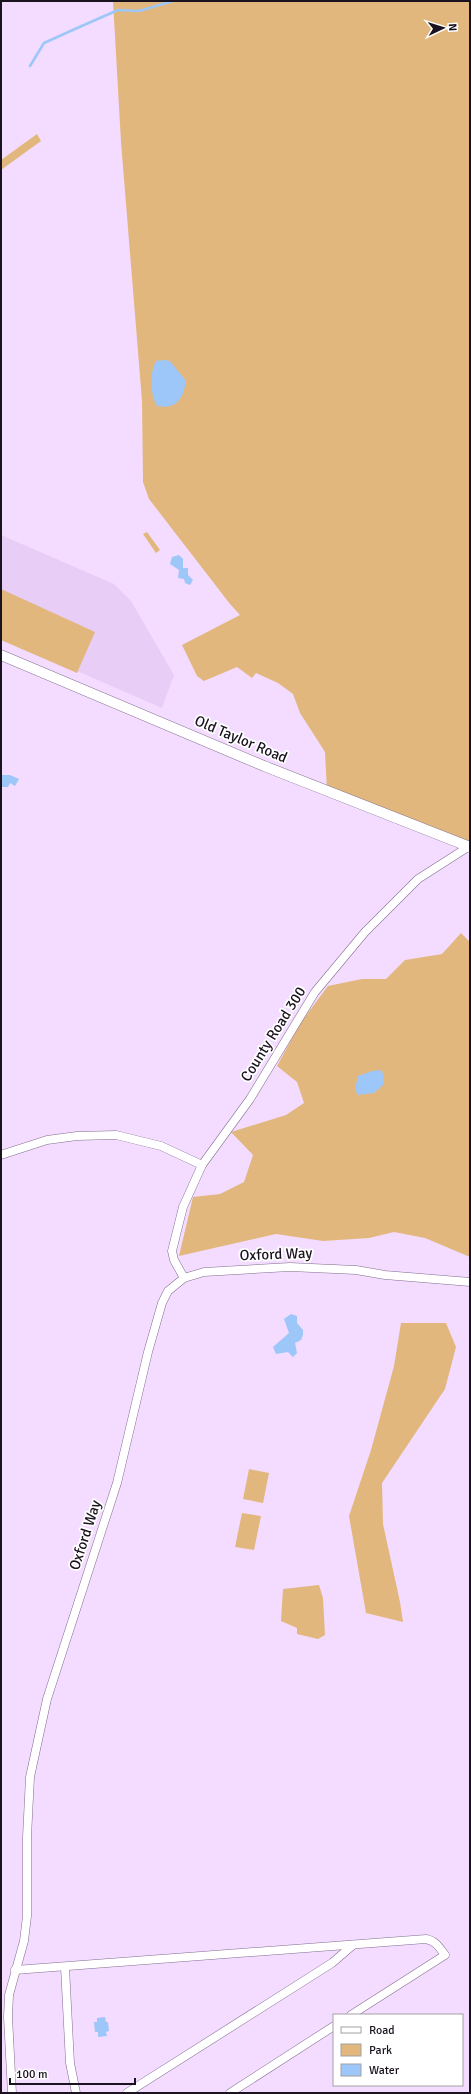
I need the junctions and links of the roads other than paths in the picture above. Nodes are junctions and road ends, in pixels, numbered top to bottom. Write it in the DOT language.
graph roads {
  1 [pos="1,655"];
  2 [pos="469,847"];
  3 [pos="1,1155"];
  4 [pos="202,1165"];
  5 [pos="184,1278"];
  6 [pos="470,1282"];
  7 [pos="353,1945"];
  8 [pos="65,1967"];
  9 [pos="15,1970"];
  10 [pos="353,2014"];
  11 [pos="333,2027"];
  12 [pos="12,2093"];
  13 [pos="76,2093"];
  14 [pos="127,2093"];
  15 [pos="230,2093"];
  1 -- 2 [label="street, Old Taylor Road"];
  2 -- 4 [label="street, County Road 300"];
  3 -- 4 [label="street"];
  4 -- 5 [label="street, County Road 300"];
  5 -- 6 [label="street, Oxford Way"];
  5 -- 9 [label="street, Oxford Way"];
  7 -- 8 [label="street"];
  7 -- 10 [label="street"];
  7 -- 14 [label="street"];
  8 -- 9 [label="street"];
  8 -- 13 [label="street"];
  9 -- 12 [label="street, Oxford Way"];
  11 -- 15 [label="street"];
}
